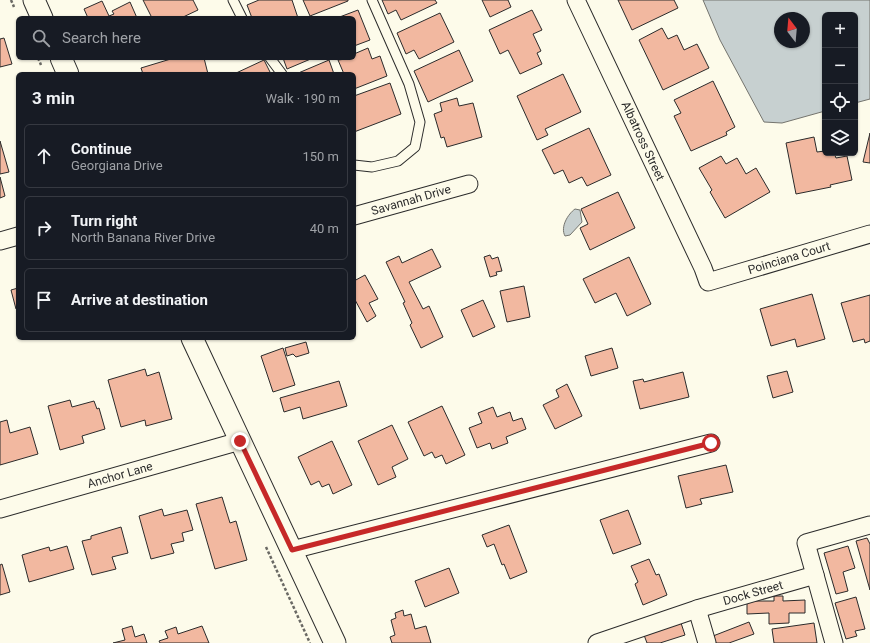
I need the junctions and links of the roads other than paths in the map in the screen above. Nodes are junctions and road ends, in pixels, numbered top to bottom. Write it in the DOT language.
graph roads {
  1 [pos="34,0"];
  2 [pos="233,0"];
  3 [pos="372,0"];
  4 [pos="576,0"];
  5 [pos="41,16"];
  6 [pos="241,16"];
  7 [pos="62,60"];
  8 [pos="272,60"];
  9 [pos="67,72"];
  10 [pos="280,72"];
  11 [pos="356,165"];
  12 [pos="469,184"];
  13 [pos="356,215"];
  14 [pos="870,234"];
  15 [pos="16,237"];
  16 [pos="0,241"];
  17 [pos="708,282"];
  18 [pos="193,340"];
  19 [pos="240,441"];
  20 [pos="711,443"];
  21 [pos="0,509"];
  22 [pos="870,525"];
  23 [pos="292,550"];
  24 [pos="815,575"];
  25 [pos="697,608"];
  26 [pos="336,643"];
  27 [pos="597,643"];
  28 [pos="708,643"];
  29 [pos="834,643"];
  1 -- 5 [label="street"];
  2 -- 6 [label="lane"];
  3 -- 11 [label="lane"];
  4 -- 17 [label="street, Albatross Street"];
  7 -- 9 [label="street"];
  8 -- 10 [label="lane"];
  12 -- 13 [label="street, Savannah Drive"];
  14 -- 17 [label="street, Poinciana Court"];
  15 -- 16 [label="street"];
  18 -- 19 [label="street"];
  19 -- 21 [label="street, Anchor Lane"];
  19 -- 23 [label="street"];
  20 -- 23 [label="street"];
  22 -- 24 [label="street"];
  23 -- 26 [label="street"];
  24 -- 25 [label="street, Dock Street"];
  24 -- 29 [label="street"];
  25 -- 27 [label="street, Dock Street"];
  25 -- 28 [label="street"];
}
